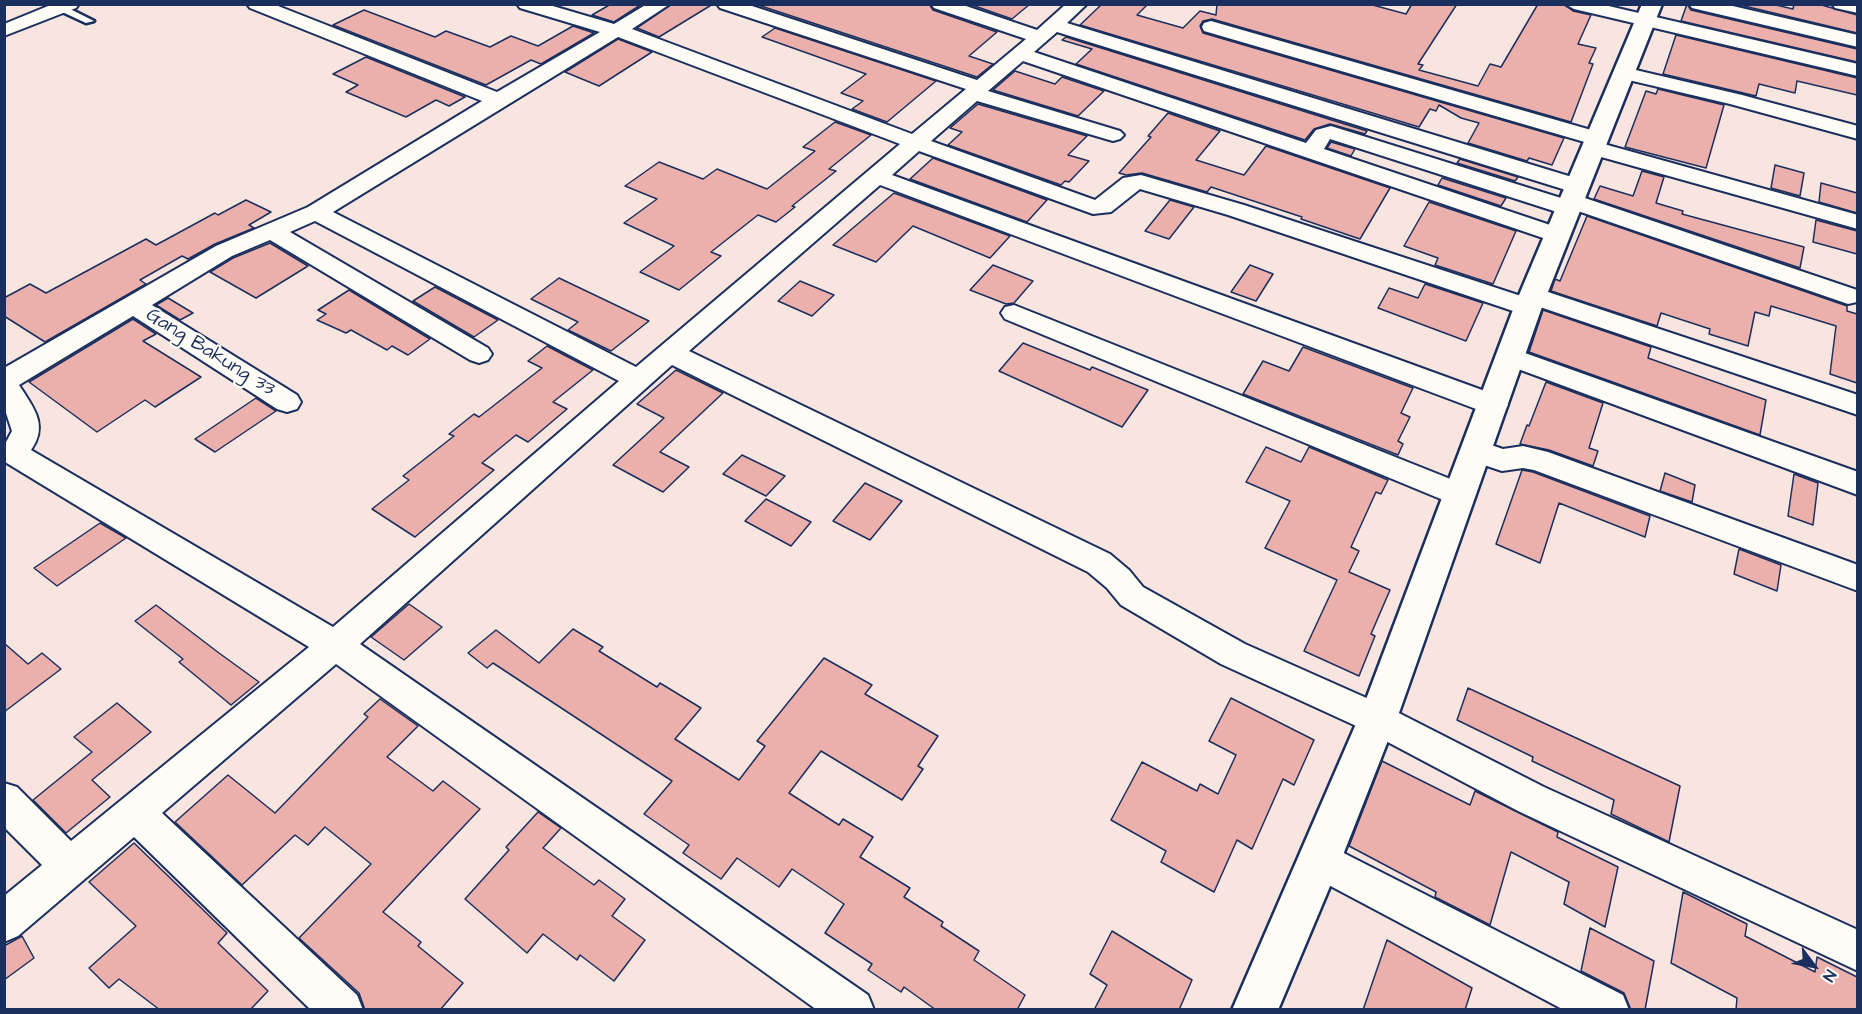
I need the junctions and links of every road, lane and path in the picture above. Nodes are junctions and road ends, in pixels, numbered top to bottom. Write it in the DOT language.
graph roads {
  1 [pos="256,4"];
  2 [pos="526,4"];
  3 [pos="661,4"];
  4 [pos="726,4"];
  5 [pos="940,4"];
  6 [pos="1078,4"];
  7 [pos="1574,4"];
  8 [pos="1698,4"];
  9 [pos="1841,4"];
  10 [pos="66,6"];
  11 [pos="1857,8"];
  12 [pos="1648,13"];
  13 [pos="89,21"];
  14 [pos="1211,27"];
  15 [pos="617,30"];
  16 [pos="4,31"];
  17 [pos="1047,31"];
  18 [pos="1857,41"];
  19 [pos="1021,54"];
  20 [pos="1857,70"];
  21 [pos="1623,73"];
  22 [pos="977,90"];
  23 [pos="498,100"];
  24 [pos="1857,133"];
  25 [pos="1113,135"];
  26 [pos="916,143"];
  27 [pos="1596,143"];
  28 [pos="878,177"];
  29 [pos="1568,207"];
  30 [pos="316,212"];
  31 [pos="1857,222"];
  32 [pos="272,231"];
  33 [pos="1848,296"];
  34 [pos="1531,302"];
  35 [pos="133,304"];
  36 [pos="1014,313"];
  37 [pos="670,353"];
  38 [pos="479,354"];
  39 [pos="1511,357"];
  40 [pos="638,379"];
  41 [pos="4,382"];
  42 [pos="287,402"];
  43 [pos="1494,405"];
  44 [pos="1857,405"];
  45 [pos="1476,451"];
  46 [pos="1857,484"];
  47 [pos="1458,494"];
  48 [pos="1857,578"];
  49 [pos="335,645"];
  50 [pos="1377,719"];
  51 [pos="4,800"];
  52 [pos="135,812"];
  53 [pos="1320,860"];
  54 [pos="70,867"];
  55 [pos="4,922"];
  56 [pos="1857,951"];
  57 [pos="342,1010"];
  58 [pos="853,1010"];
  59 [pos="1255,1010"];
  60 [pos="1608,1010"];
  1 -- 23 [label="street"];
  2 -- 15 [label="street"];
  3 -- 15 [label="street"];
  4 -- 22 [label="street"];
  5 -- 17 [label="street"];
  6 -- 17 [label="street"];
  7 -- 12 [label="street"];
  8 -- 18 [label="street"];
  9 -- 11 [label="street"];
  10 -- 13 [label="lane"];
  10 -- 16 [label="street"];
  12 -- 20 [label="street"];
  12 -- 21 [label="street"];
  14 -- 27 [label="street"];
  15 -- 23 [label="street"];
  15 -- 26 [label="street"];
  17 -- 19 [label="street"];
  17 -- 29 [label="street"];
  19 -- 22 [label="street"];
  19 -- 29 [label="street"];
  21 -- 24 [label="street"];
  21 -- 27 [label="street"];
  22 -- 25 [label="street"];
  22 -- 26 [label="street"];
  23 -- 30 [label="street"];
  26 -- 28 [label="street"];
  26 -- 34 [label="street"];
  27 -- 29 [label="street"];
  27 -- 31 [label="street"];
  28 -- 37 [label="street"];
  28 -- 43 [label="street"];
  29 -- 33 [label="street"];
  29 -- 34 [label="street"];
  30 -- 32 [label="street"];
  30 -- 40 [label="street"];
  32 -- 35 [label="street"];
  32 -- 38 [label="street"];
  34 -- 39 [label="street"];
  34 -- 44 [label="street"];
  35 -- 41 [label="street"];
  35 -- 42 [label="street, Gang Bakung 33"];
  36 -- 47 [label="street"];
  37 -- 40 [label="street"];
  37 -- 50 [label="street"];
  39 -- 43 [label="street"];
  39 -- 46 [label="street"];
  40 -- 49 [label="street"];
  41 -- 49 [label="street"];
  43 -- 45 [label="street"];
  45 -- 47 [label="street"];
  45 -- 48 [label="street"];
  47 -- 50 [label="street"];
  49 -- 52 [label="street"];
  49 -- 58 [label="street"];
  50 -- 53 [label="street"];
  50 -- 56 [label="street"];
  51 -- 54 [label="street"];
  52 -- 54 [label="street"];
  52 -- 57 [label="street"];
  53 -- 59 [label="street"];
  53 -- 60 [label="street"];
  54 -- 55 [label="street"];
}
